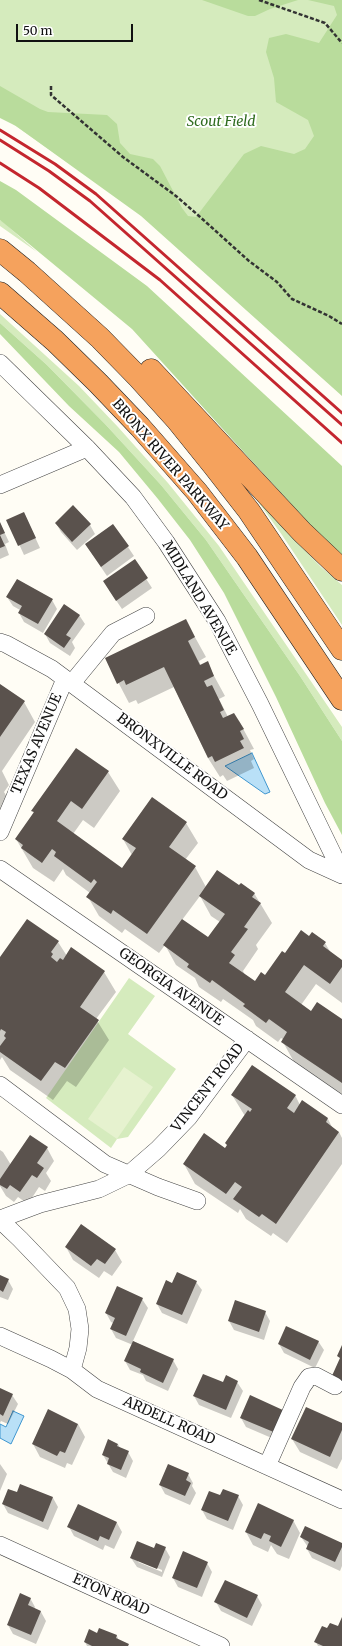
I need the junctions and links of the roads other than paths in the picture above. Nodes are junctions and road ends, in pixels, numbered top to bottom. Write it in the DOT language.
graph roads {
  1 [pos="0,250"];
  2 [pos="27,272"];
  3 [pos="0,294"];
  4 [pos="0,363"];
  5 [pos="87,448"];
  6 [pos="0,485"];
  7 [pos="342,570"];
  8 [pos="146,616"];
  9 [pos="0,642"];
  10 [pos="342,649"];
  11 [pos="69,681"];
  12 [pos="342,699"];
  13 [pos="0,832"];
  14 [pos="342,874"];
  15 [pos="2,876"];
  16 [pos="247,1039"];
  17 [pos="0,1085"];
  18 [pos="342,1105"];
  19 [pos="128,1175"];
  20 [pos="197,1201"];
  21 [pos="0,1219"];
  22 [pos="0,1336"];
  23 [pos="72,1370"];
  24 [pos="335,1386"];
  25 [pos="267,1466"];
  26 [pos="342,1500"];
  27 [pos="0,1545"];
  28 [pos="221,1646"];
  1 -- 2 [label="highway"];
  2 -- 7 [label="highway"];
  2 -- 10 [label="highway"];
  3 -- 12 [label="highway, BRONX RIVER PARKWAY"];
  4 -- 5 [label="street, MIDLAND AVENUE"];
  5 -- 6 [label="street"];
  5 -- 14 [label="street, MIDLAND AVENUE"];
  8 -- 11 [label="street, TEXAS AVENUE"];
  9 -- 11 [label="street, BRONXVILLE ROAD"];
  11 -- 13 [label="street, TEXAS AVENUE"];
  11 -- 14 [label="street, BRONXVILLE ROAD"];
  15 -- 16 [label="street, GEORGIA AVENUE"];
  16 -- 18 [label="street, GEORGIA AVENUE"];
  16 -- 19 [label="street, VINCENT ROAD"];
  17 -- 19 [label="street"];
  19 -- 20 [label="street"];
  19 -- 21 [label="street, VINCENT ROAD"];
  21 -- 23 [label="street"];
  22 -- 23 [label="street, ARDELL ROAD"];
  23 -- 25 [label="street, ARDELL ROAD"];
  24 -- 25 [label="street"];
  25 -- 26 [label="street, ARDELL ROAD"];
  27 -- 28 [label="street, ETON ROAD"];
}
